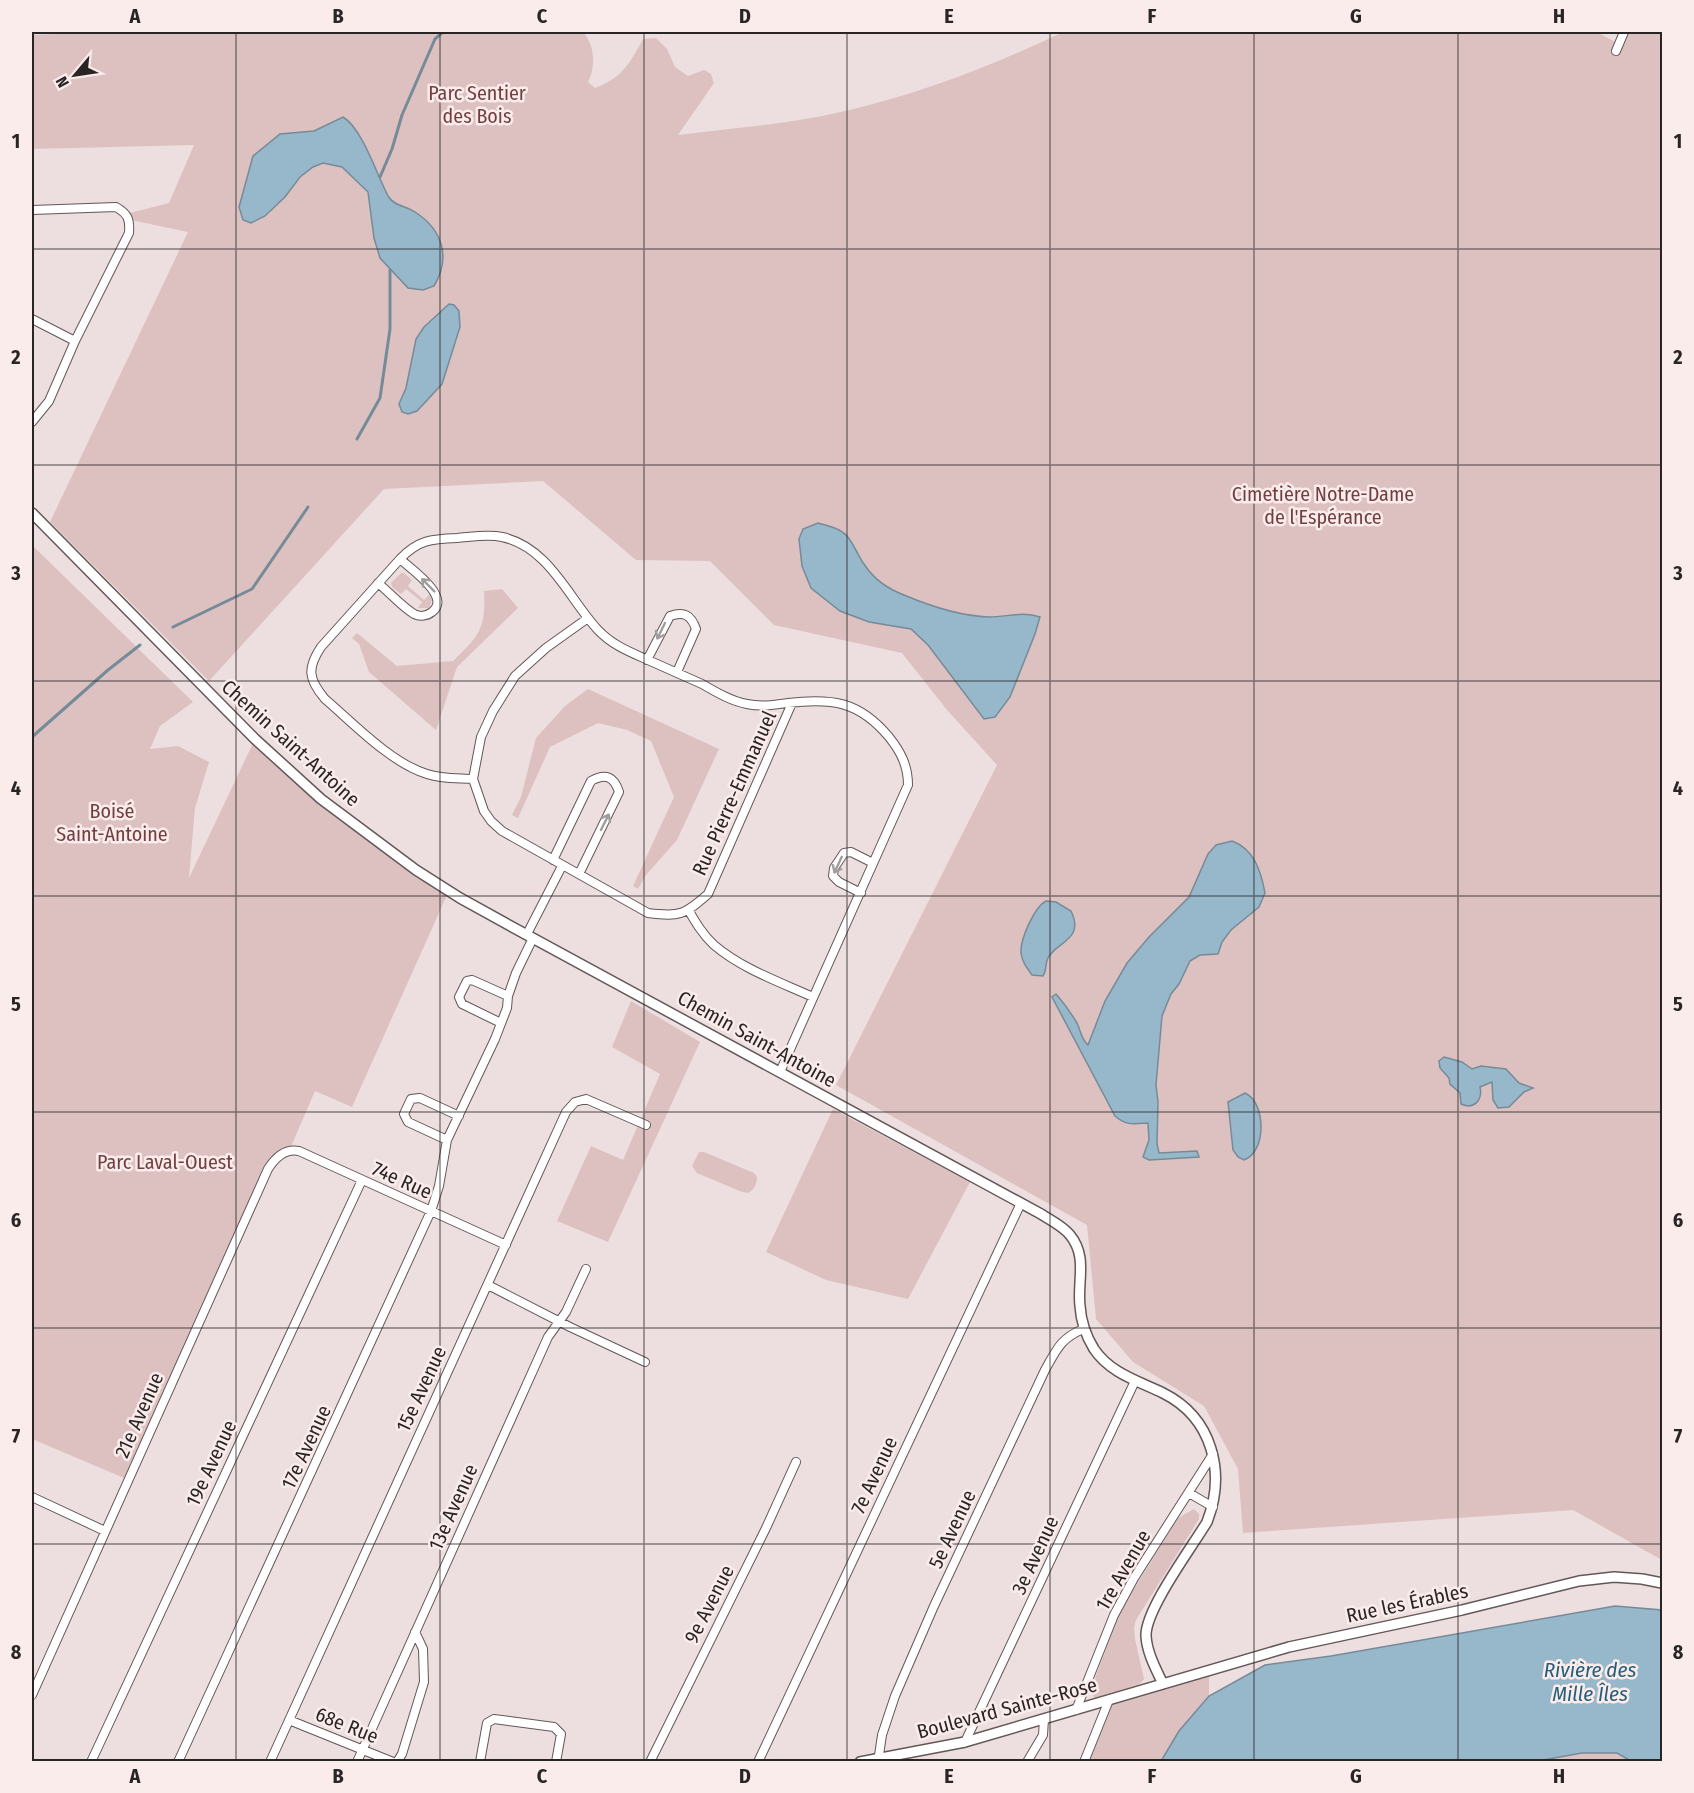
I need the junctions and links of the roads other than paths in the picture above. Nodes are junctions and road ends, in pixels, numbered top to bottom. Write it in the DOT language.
graph roads {
  1 [pos="1624,32"];
  2 [pos="1616,51"];
  3 [pos="32,210"];
  4 [pos="32,319"];
  5 [pos="75,341"];
  6 [pos="32,422"];
  7 [pos="32,513"];
  8 [pos="400,559"];
  9 [pos="378,583"];
  10 [pos="588,618"];
  11 [pos="647,660"];
  12 [pos="678,672"];
  13 [pos="792,703"];
  14 [pos="473,779"];
  15 [pos="553,860"];
  16 [pos="873,863"];
  17 [pos="562,866"];
  18 [pos="579,874"];
  19 [pos="861,893"];
  20 [pos="688,911"];
  21 [pos="530,936"];
  22 [pos="508,996"];
  23 [pos="813,997"];
  24 [pos="501,1023"];
  25 [pos="780,1072"];
  26 [pos="459,1116"];
  27 [pos="646,1125"];
  28 [pos="447,1140"];
  29 [pos="283,1153"];
  30 [pos="362,1180"];
  31 [pos="1021,1203"];
  32 [pos="431,1211"];
  33 [pos="506,1245"];
  34 [pos="586,1269"];
  35 [pos="488,1286"];
  36 [pos="558,1322"];
  37 [pos="1083,1329"];
  38 [pos="645,1362"];
  39 [pos="1135,1381"];
  40 [pos="1213,1454"];
  41 [pos="796,1462"];
  42 [pos="1189,1493"];
  43 [pos="32,1497"];
  44 [pos="1213,1507"];
  45 [pos="105,1531"];
  46 [pos="1662,1583"];
  47 [pos="415,1632"];
  48 [pos="1163,1684"];
  49 [pos="32,1695"];
  50 [pos="1109,1700"];
  51 [pos="1076,1710"];
  52 [pos="1044,1719"];
  53 [pos="289,1720"];
  54 [pos="965,1742"];
  55 [pos="361,1749"];
  56 [pos="878,1760"];
  57 [pos="91,1761"];
  58 [pos="178,1761"];
  59 [pos="270,1761"];
  60 [pos="357,1761"];
  61 [pos="395,1761"];
  62 [pos="480,1761"];
  63 [pos="556,1761"];
  64 [pos="650,1761"];
  65 [pos="758,1761"];
  66 [pos="860,1761"];
  67 [pos="1027,1761"];
  68 [pos="1084,1761"];
  1 -- 2 [label="street"];
  3 -- 5 [label="street"];
  4 -- 5 [label="street"];
  5 -- 6 [label="street"];
  7 -- 21 [label="street, Chemin Saint-Antoine"];
  8 -- 9 [label="street"];
  9 -- 8 [label="street, one-way"];
  8 -- 10 [label="street"];
  9 -- 14 [label="street"];
  10 -- 11 [label="street"];
  10 -- 14 [label="street"];
  11 -- 12 [label="street"];
  12 -- 11 [label="street, one-way"];
  12 -- 13 [label="street"];
  13 -- 16 [label="street"];
  13 -- 20 [label="street, Rue Pierre-Emmanuel"];
  14 -- 15 [label="street"];
  15 -- 17 [label="street"];
  18 -- 15 [label="street, one-way"];
  16 -- 19 [label="street"];
  16 -- 19 [label="street, one-way"];
  17 -- 18 [label="street"];
  17 -- 21 [label="street, 17e Avenue"];
  18 -- 20 [label="street"];
  19 -- 23 [label="street"];
  20 -- 23 [label="street"];
  21 -- 22 [label="street, 17e Avenue"];
  21 -- 25 [label="street, Chemin Saint-Antoine"];
  22 -- 24 [label="street, 17e Avenue"];
  22 -- 24 [label="street"];
  23 -- 25 [label="street"];
  24 -- 26 [label="street, 17e Avenue"];
  25 -- 31 [label="street, Chemin Saint-Antoine"];
  26 -- 28 [label="street, 17e Avenue"];
  26 -- 28 [label="street"];
  27 -- 33 [label="street, 15e Avenue"];
  28 -- 32 [label="street, 17e Avenue"];
  29 -- 30 [label="street, 74e Rue"];
  29 -- 45 [label="street, 21e Avenue"];
  30 -- 32 [label="street, 74e Rue"];
  30 -- 57 [label="street, 19e Avenue"];
  31 -- 37 [label="street, Chemin Saint-Antoine"];
  31 -- 65 [label="street, 7e Avenue"];
  32 -- 33 [label="street, 74e Rue"];
  32 -- 58 [label="street, 17e Avenue"];
  33 -- 35 [label="street, 15e Avenue"];
  34 -- 36 [label="street, 13e Avenue"];
  35 -- 36 [label="street"];
  35 -- 53 [label="street, 15e Avenue"];
  36 -- 38 [label="street"];
  36 -- 47 [label="street, 13e Avenue"];
  37 -- 39 [label="street, Chemin Saint-Antoine"];
  37 -- 56 [label="street, 5e Avenue"];
  39 -- 40 [label="street, Chemin Saint-Antoine"];
  39 -- 54 [label="street, 3e Avenue"];
  40 -- 42 [label="street, 1re Avenue"];
  40 -- 44 [label="street, Chemin Saint-Antoine"];
  41 -- 64 [label="street, 9e Avenue"];
  42 -- 44 [label="street"];
  42 -- 51 [label="street, 1re Avenue"];
  43 -- 45 [label="street"];
  44 -- 48 [label="street, Chemin Saint-Antoine"];
  45 -- 49 [label="street, 21e Avenue"];
  46 -- 48 [label="street, Rue les Érables"];
  47 -- 55 [label="street, 13e Avenue"];
  47 -- 61 [label="street"];
  48 -- 50 [label="street, Boulevard Sainte-Rose"];
  50 -- 51 [label="street, Boulevard Sainte-Rose"];
  50 -- 68 [label="street"];
  51 -- 52 [label="street, Boulevard Sainte-Rose"];
  52 -- 54 [label="street, Boulevard Sainte-Rose"];
  52 -- 67 [label="street"];
  53 -- 55 [label="street, 68e Rue"];
  53 -- 59 [label="street, 15e Avenue"];
  54 -- 56 [label="street, Boulevard Sainte-Rose"];
  55 -- 60 [label="street, 13e Avenue"];
  55 -- 61 [label="street, 68e Rue"];
  56 -- 66 [label="street, Boulevard Sainte-Rose"];
  62 -- 63 [label="street"];
}
